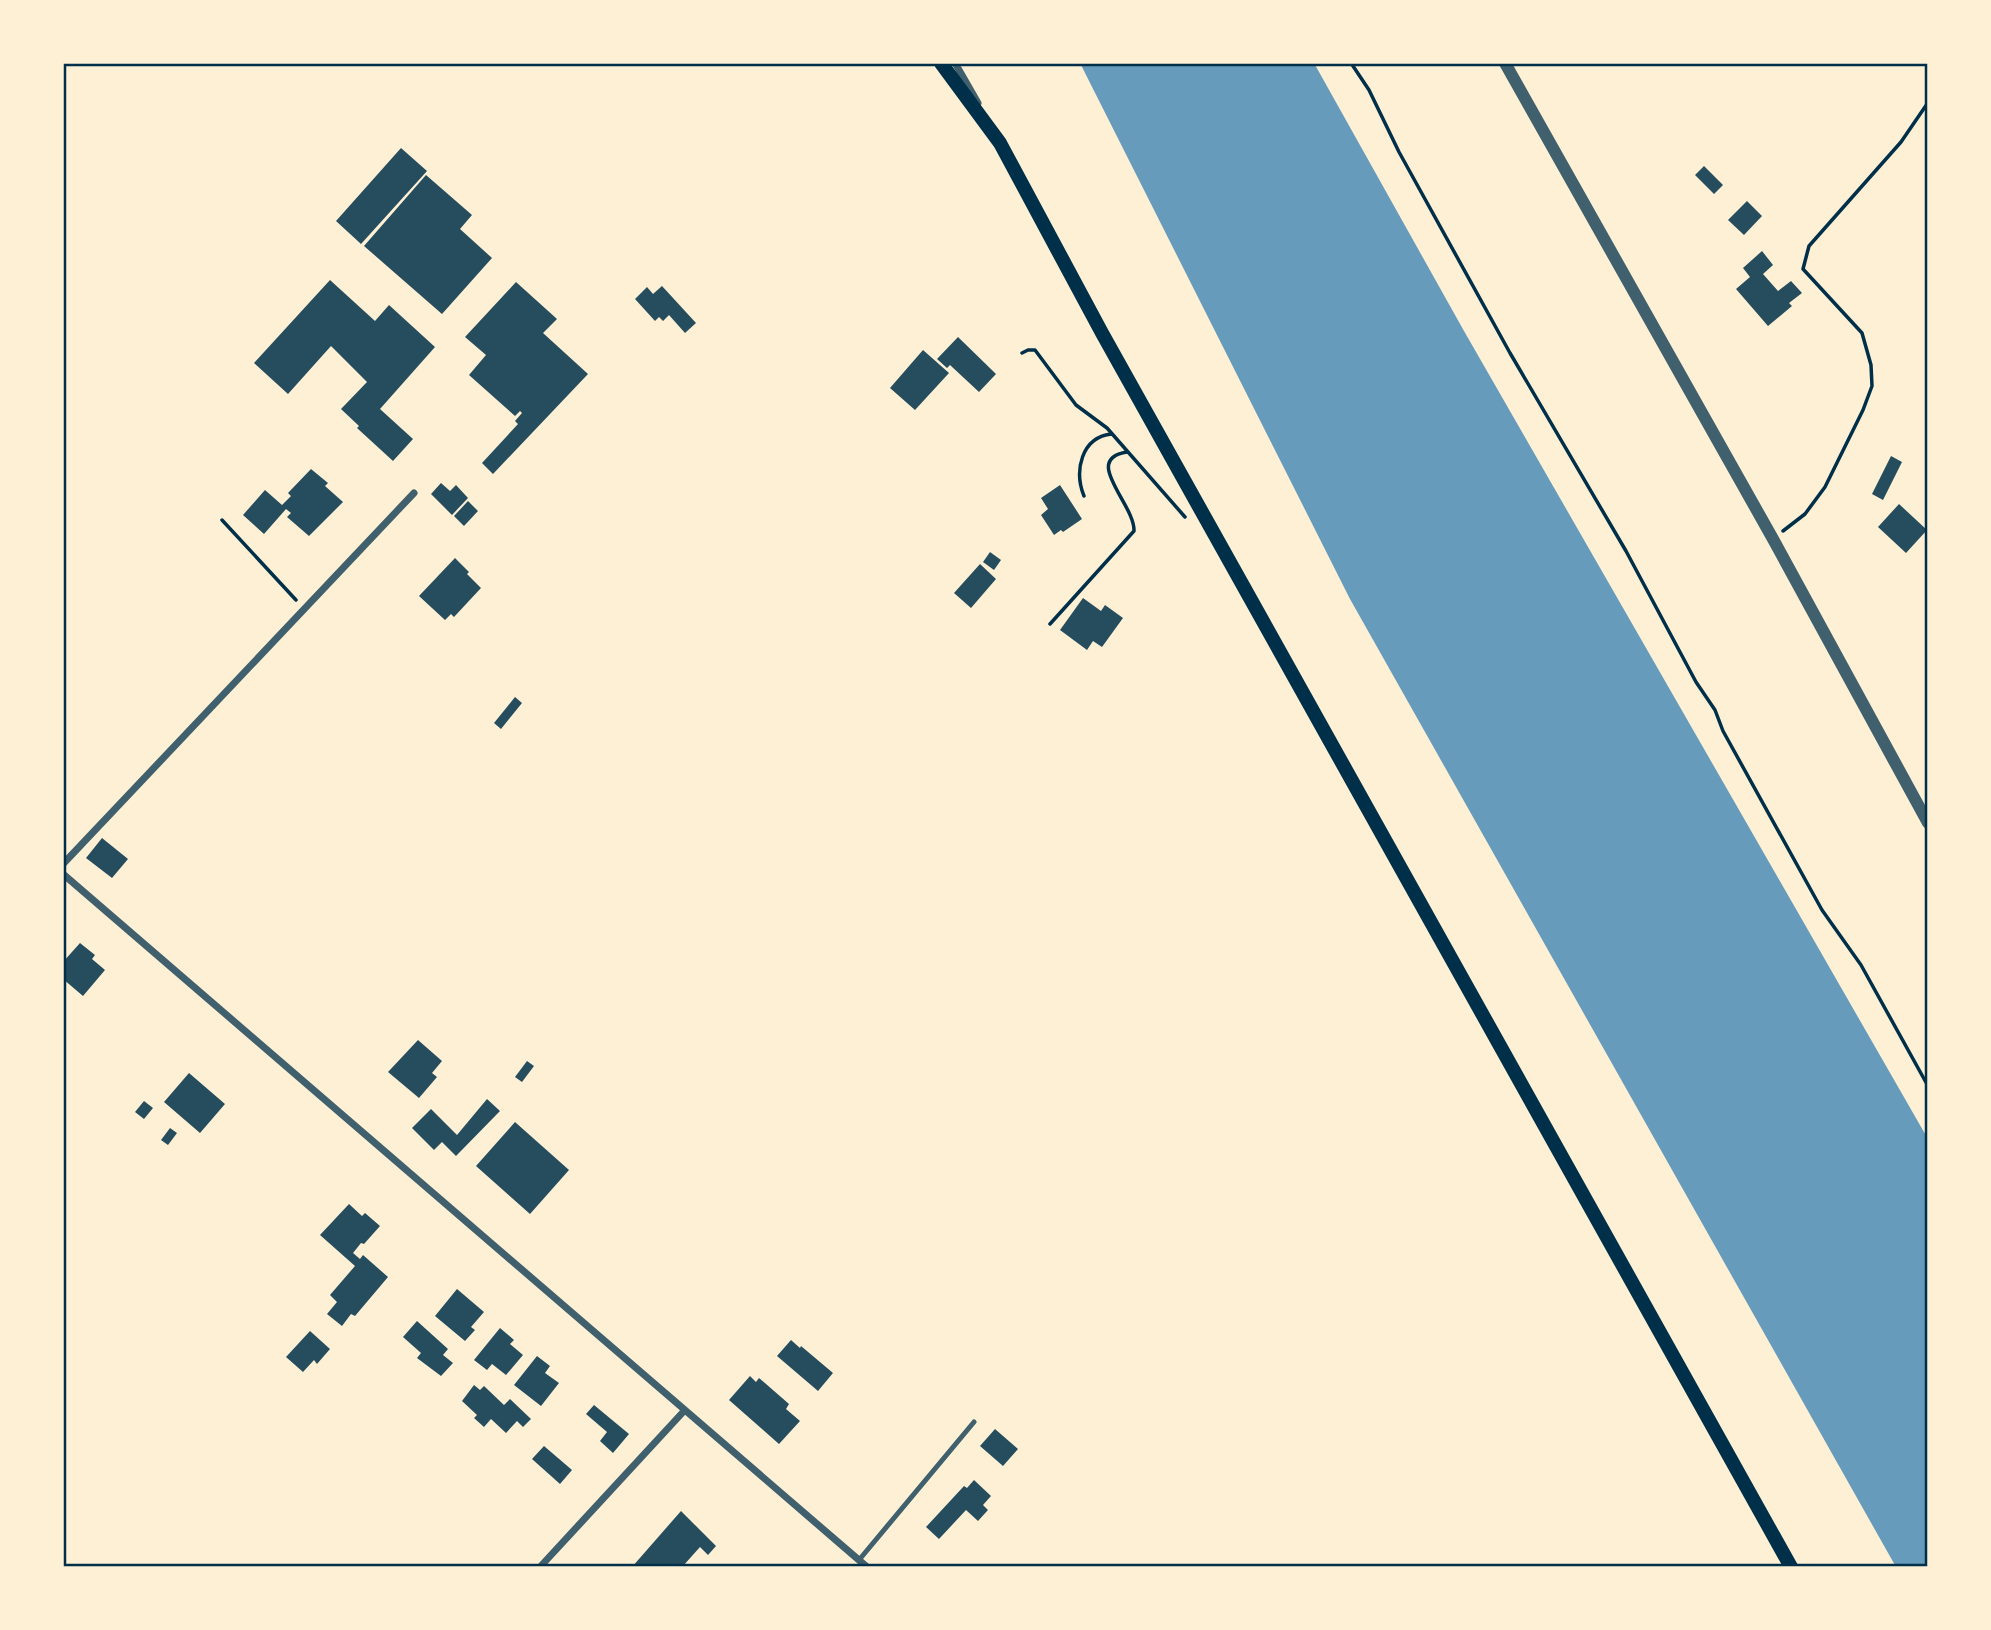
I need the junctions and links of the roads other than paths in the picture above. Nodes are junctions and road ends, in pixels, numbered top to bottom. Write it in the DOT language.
graph roads {
  1 [pos="941,63"];
  2 [pos="955,63"];
  3 [pos="1505,63"];
  4 [pos="1000,143"];
  5 [pos="414,493"];
  6 [pos="1928,823"];
  7 [pos="63,864"];
  8 [pos="63,874"];
  9 [pos="684,1410"];
  10 [pos="974,1422"];
  11 [pos="859,1560"];
  12 [pos="540,1567"];
  13 [pos="867,1567"];
  14 [pos="1791,1567"];
  1 -- 4 [label="main road"];
  2 -- 4 [label="street"];
  3 -- 6 [label="street"];
  4 -- 14 [label="main road"];
  5 -- 7 [label="street"];
  8 -- 9 [label="street"];
  9 -- 11 [label="street"];
  9 -- 12 [label="street"];
  10 -- 11 [label="lane"];
  11 -- 13 [label="street"];
}
